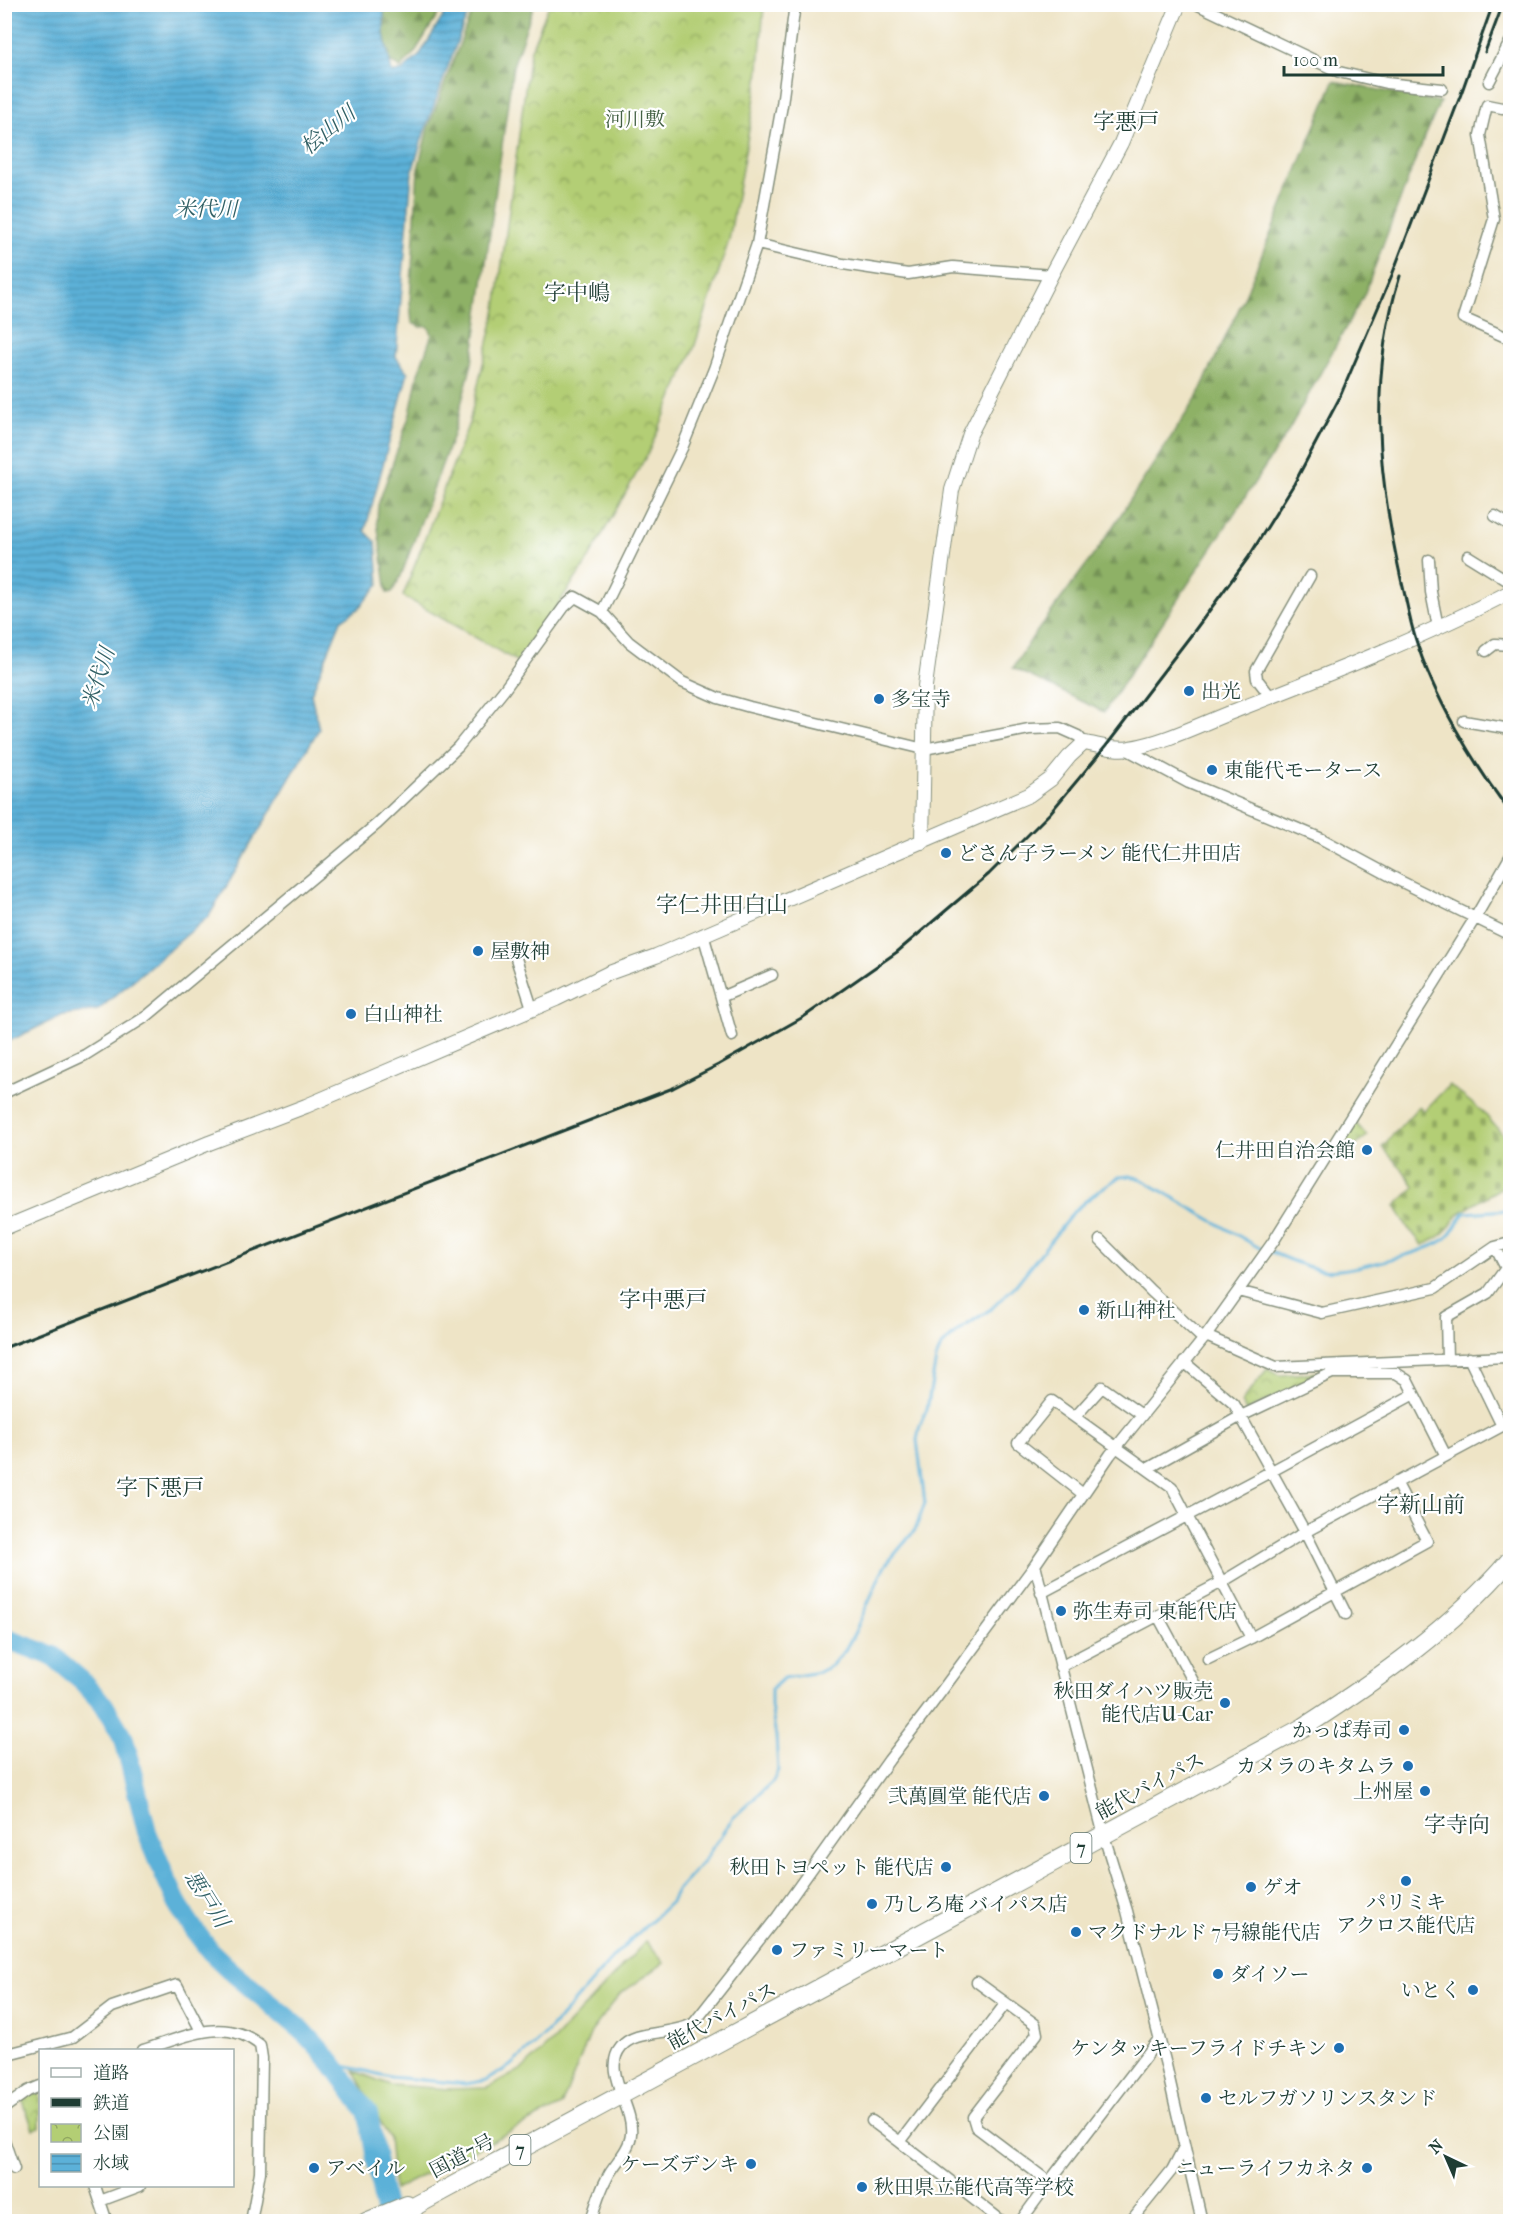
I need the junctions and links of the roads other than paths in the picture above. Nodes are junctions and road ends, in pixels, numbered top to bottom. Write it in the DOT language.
graph roads {
  1 [pos="795,4"];
  2 [pos="1179,4"];
  3 [pos="1197,4"];
  4 [pos="1510,42"];
  5 [pos="1489,82"];
  6 [pos="1442,89"];
  7 [pos="1510,108"];
  8 [pos="757,244"];
  9 [pos="1051,275"];
  10 [pos="1510,339"];
  11 [pos="1495,516"];
  12 [pos="1510,525"];
  13 [pos="1468,556"];
  14 [pos="1429,560"];
  15 [pos="1310,576"];
  16 [pos="1510,582"];
  17 [pos="1510,592"];
  18 [pos="602,612"];
  19 [pos="1437,627"];
  20 [pos="1510,645"];
  21 [pos="1486,651"];
  22 [pos="1271,697"];
  23 [pos="1464,721"];
  24 [pos="1510,729"];
  25 [pos="1084,743"];
  26 [pos="924,749"];
  27 [pos="1126,749"];
  28 [pos="922,842"];
  29 [pos="1510,857"];
  30 [pos="1475,918"];
  31 [pos="703,934"];
  32 [pos="1510,935"];
  33 [pos="512,946"];
  34 [pos="772,975"];
  35 [pos="721,997"];
  36 [pos="532,1008"];
  37 [pos="732,1036"];
  38 [pos="4,1093"];
  39 [pos="4,1228"];
  40 [pos="1100,1240"];
  41 [pos="1510,1244"];
  42 [pos="1495,1247"];
  43 [pos="1238,1291"];
  44 [pos="1205,1337"];
  45 [pos="1468,1358"];
  46 [pos="1447,1360"];
  47 [pos="1184,1362"];
  48 [pos="1510,1365"];
  49 [pos="1414,1394"];
  50 [pos="1142,1416"];
  51 [pos="1241,1416"];
  52 [pos="1075,1417"];
  53 [pos="1116,1447"];
  54 [pos="1446,1456"];
  55 [pos="1147,1469"];
  56 [pos="1270,1472"];
  57 [pos="1396,1482"];
  58 [pos="1083,1494"];
  59 [pos="1187,1516"];
  60 [pos="1305,1532"];
  61 [pos="1510,1560"];
  62 [pos="1035,1565"];
  63 [pos="1222,1582"];
  64 [pos="1334,1591"];
  65 [pos="1041,1593"];
  66 [pos="1346,1614"];
  67 [pos="1158,1616"];
  68 [pos="1251,1638"];
  69 [pos="1208,1659"];
  70 [pos="1060,1667"];
  71 [pos="1201,1696"];
  72 [pos="1104,1836"];
  73 [pos="977,1982"];
  74 [pos="1006,2003"];
  75 [pos="201,2031"];
  76 [pos="1159,2039"];
  77 [pos="176,2046"];
  78 [pos="151,2049"];
  79 [pos="4,2055"];
  80 [pos="39,2086"];
  81 [pos="623,2096"];
  82 [pos="4,2108"];
  83 [pos="872,2121"];
  84 [pos="4,2140"];
  85 [pos="900,2142"];
  86 [pos="1184,2146"];
  87 [pos="14,2169"];
  88 [pos="1049,2182"];
  89 [pos="95,2187"];
  90 [pos="137,2187"];
  91 [pos="100,2201"];
  92 [pos="395,2217"];
  93 [pos="369,2220"];
  94 [pos="107,2222"];
  95 [pos="251,2222"];
  96 [pos="591,2222"];
  97 [pos="1003,2222"];
  98 [pos="1020,2222"];
  99 [pos="1130,2222"];
  100 [pos="1202,2222"];
  1 -- 8 [label="street"];
  2 -- 9 [label="street"];
  3 -- 6 [label="street"];
  4 -- 5 [label="street"];
  7 -- 10 [label="street"];
  8 -- 9 [label="street"];
  8 -- 18 [label="street"];
  9 -- 26 [label="street"];
  11 -- 12 [label="street"];
  13 -- 16 [label="street"];
  14 -- 19 [label="street"];
  15 -- 22 [label="street"];
  17 -- 19 [label="street"];
  18 -- 26 [label="street"];
  18 -- 38 [label="street"];
  19 -- 22 [label="street"];
  20 -- 21 [label="street"];
  22 -- 27 [label="street"];
  23 -- 24 [label="street"];
  25 -- 26 [label="street"];
  25 -- 27 [label="street"];
  25 -- 28 [label="street"];
  26 -- 28 [label="street"];
  27 -- 30 [label="street"];
  28 -- 31 [label="street"];
  29 -- 30 [label="street"];
  30 -- 32 [label="street"];
  30 -- 43 [label="street"];
  31 -- 35 [label="street"];
  31 -- 36 [label="street"];
  33 -- 36 [label="street"];
  34 -- 35 [label="street"];
  35 -- 37 [label="street"];
  36 -- 39 [label="street"];
  40 -- 44 [label="street"];
  41 -- 42 [label="street"];
  42 -- 43 [label="street"];
  42 -- 46 [label="street"];
  43 -- 44 [label="street"];
  44 -- 46 [label="street"];
  44 -- 47 [label="street"];
  45 -- 46 [label="street"];
  45 -- 48 [label="street"];
  45 -- 54 [label="street"];
  47 -- 50 [label="street"];
  47 -- 51 [label="street"];
  49 -- 51 [label="street"];
  49 -- 54 [label="street"];
  49 -- 56 [label="street"];
  50 -- 52 [label="street"];
  50 -- 53 [label="street"];
  51 -- 55 [label="street"];
  51 -- 56 [label="street"];
  52 -- 53 [label="street"];
  52 -- 58 [label="street"];
  53 -- 55 [label="street"];
  53 -- 58 [label="street"];
  54 -- 57 [label="street"];
  55 -- 59 [label="street"];
  56 -- 59 [label="street"];
  56 -- 60 [label="street"];
  57 -- 60 [label="street"];
  57 -- 64 [label="street"];
  58 -- 62 [label="street"];
  59 -- 63 [label="street"];
  59 -- 65 [label="street"];
  60 -- 63 [label="street"];
  60 -- 64 [label="street"];
  61 -- 72 [label="highway, 能代バイパス / 7"];
  62 -- 65 [label="street"];
  62 -- 81 [label="street"];
  63 -- 67 [label="street"];
  63 -- 68 [label="street"];
  64 -- 66 [label="street"];
  64 -- 68 [label="street"];
  65 -- 70 [label="street"];
  67 -- 70 [label="street"];
  67 -- 71 [label="street"];
  68 -- 69 [label="street"];
  70 -- 72 [label="street"];
  72 -- 76 [label="street"];
  72 -- 81 [label="highway, 能代バイパス / 7"];
  73 -- 74 [label="street"];
  74 -- 85 [label="street"];
  74 -- 88 [label="street"];
  75 -- 77 [label="street"];
  75 -- 79 [label="street"];
  75 -- 95 [label="street"];
  76 -- 86 [label="street"];
  76 -- 88 [label="street"];
  77 -- 78 [label="street"];
  80 -- 82 [label="street"];
  81 -- 92 [label="highway, 国道7号 / 7"];
  81 -- 96 [label="street"];
  83 -- 85 [label="street"];
  84 -- 87 [label="street"];
  85 -- 97 [label="street"];
  86 -- 99 [label="street"];
  86 -- 100 [label="street"];
  88 -- 98 [label="street"];
  89 -- 91 [label="street"];
  90 -- 91 [label="street"];
  91 -- 94 [label="street"];
  92 -- 93 [label="highway, 国道7号 / 7"];
}
